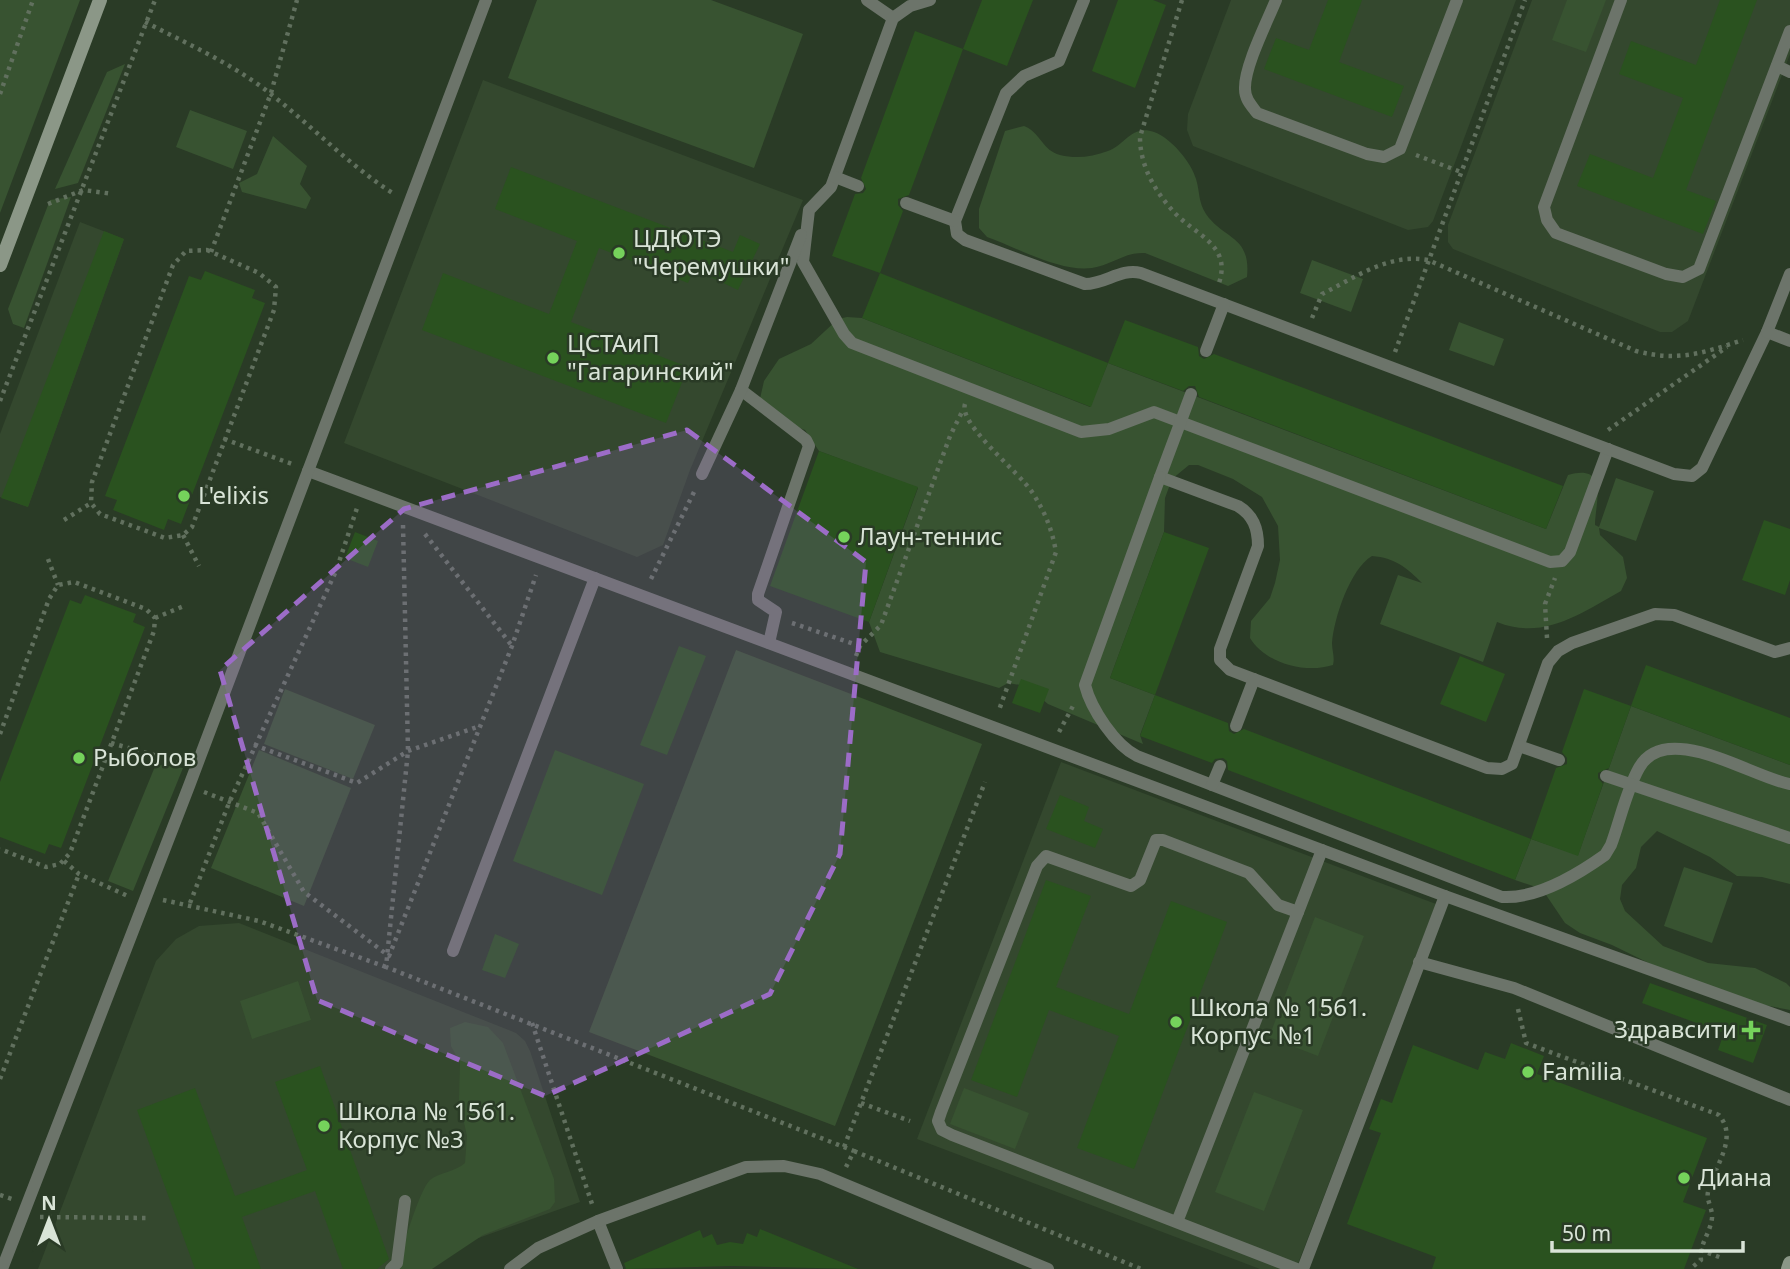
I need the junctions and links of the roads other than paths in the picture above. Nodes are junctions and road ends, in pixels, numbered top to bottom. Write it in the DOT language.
graph roads {
  1 [pos="100,0"];
  2 [pos="486,0"];
  3 [pos="867,0"];
  4 [pos="930,0"];
  5 [pos="1084,0"];
  6 [pos="1276,0"];
  7 [pos="1457,0"];
  8 [pos="1621,0"];
  9 [pos="894,18"];
  10 [pos="1790,31"];
  11 [pos="1777,66"];
  12 [pos="1790,72"];
  13 [pos="835,177"];
  14 [pos="858,186"];
  15 [pos="906,203"];
  16 [pos="808,215"];
  17 [pos="955,221"];
  18 [pos="0,265"];
  19 [pos="1790,274"];
  20 [pos="1218,302"];
  21 [pos="1767,332"];
  22 [pos="1790,341"];
  23 [pos="1206,351"];
  24 [pos="741,390"];
  25 [pos="1191,394"];
  26 [pos="1180,422"];
  27 [pos="1608,449"];
  28 [pos="308,471"];
  29 [pos="702,474"];
  30 [pos="1160,477"];
  31 [pos="595,578"];
  32 [pos="769,643"];
  33 [pos="1790,648"];
  34 [pos="1254,679"];
  35 [pos="1236,726"];
  36 [pos="1519,746"];
  37 [pos="1559,760"];
  38 [pos="1220,766"];
  39 [pos="1606,776"];
  40 [pos="1790,784"];
  41 [pos="1213,785"];
  42 [pos="1632,786"];
  43 [pos="1790,838"];
  44 [pos="1322,850"];
  45 [pos="1445,896"];
  46 [pos="1298,912"];
  47 [pos="453,951"];
  48 [pos="1419,962"];
  49 [pos="1790,1020"];
  50 [pos="1790,1100"];
  51 [pos="405,1201"];
  52 [pos="598,1222"];
  53 [pos="1177,1222"];
  54 [pos="1790,1264"];
  55 [pos="2,1269"];
  56 [pos="391,1269"];
  57 [pos="510,1269"];
  58 [pos="617,1269"];
  59 [pos="1048,1269"];
  60 [pos="1297,1269"];
  61 [pos="1303,1269"];
  62 [pos="1788,1269"];
  1 -- 18 [label="main road"];
  2 -- 28 [label="lane"];
  3 -- 9 [label="lane"];
  4 -- 9 [label="lane"];
  5 -- 17 [label="lane"];
  6 -- 7 [label="lane"];
  8 -- 11 [label="lane"];
  9 -- 13 [label="lane"];
  10 -- 11 [label="lane"];
  11 -- 12 [label="lane"];
  13 -- 14 [label="lane"];
  13 -- 16 [label="lane"];
  15 -- 17 [label="lane"];
  16 -- 24 [label="lane"];
  16 -- 26 [label="lane"];
  17 -- 20 [label="lane"];
  19 -- 21 [label="lane"];
  20 -- 23 [label="lane"];
  20 -- 27 [label="lane"];
  21 -- 22 [label="lane"];
  21 -- 27 [label="lane"];
  24 -- 29 [label="lane"];
  24 -- 32 [label="lane"];
  25 -- 26 [label="lane"];
  26 -- 27 [label="lane"];
  26 -- 30 [label="lane"];
  28 -- 31 [label="lane"];
  28 -- 55 [label="lane"];
  30 -- 34 [label="lane"];
  30 -- 41 [label="lane"];
  31 -- 32 [label="lane"];
  31 -- 47 [label="lane"];
  32 -- 44 [label="lane"];
  33 -- 36 [label="lane"];
  34 -- 35 [label="lane"];
  34 -- 36 [label="lane"];
  36 -- 37 [label="lane"];
  38 -- 41 [label="lane"];
  39 -- 42 [label="lane"];
  40 -- 42 [label="lane"];
  41 -- 42 [label="lane"];
  42 -- 43 [label="lane"];
  44 -- 45 [label="lane"];
  44 -- 46 [label="lane"];
  45 -- 48 [label="lane"];
  45 -- 49 [label="lane"];
  46 -- 53 [label="lane"];
  46 -- 53 [label="lane"];
  48 -- 50 [label="lane"];
  48 -- 61 [label="lane"];
  51 -- 56 [label="lane"];
  52 -- 57 [label="lane"];
  52 -- 58 [label="lane"];
  52 -- 59 [label="lane"];
  53 -- 60 [label="lane"];
  54 -- 62 [label="main road"];
}
